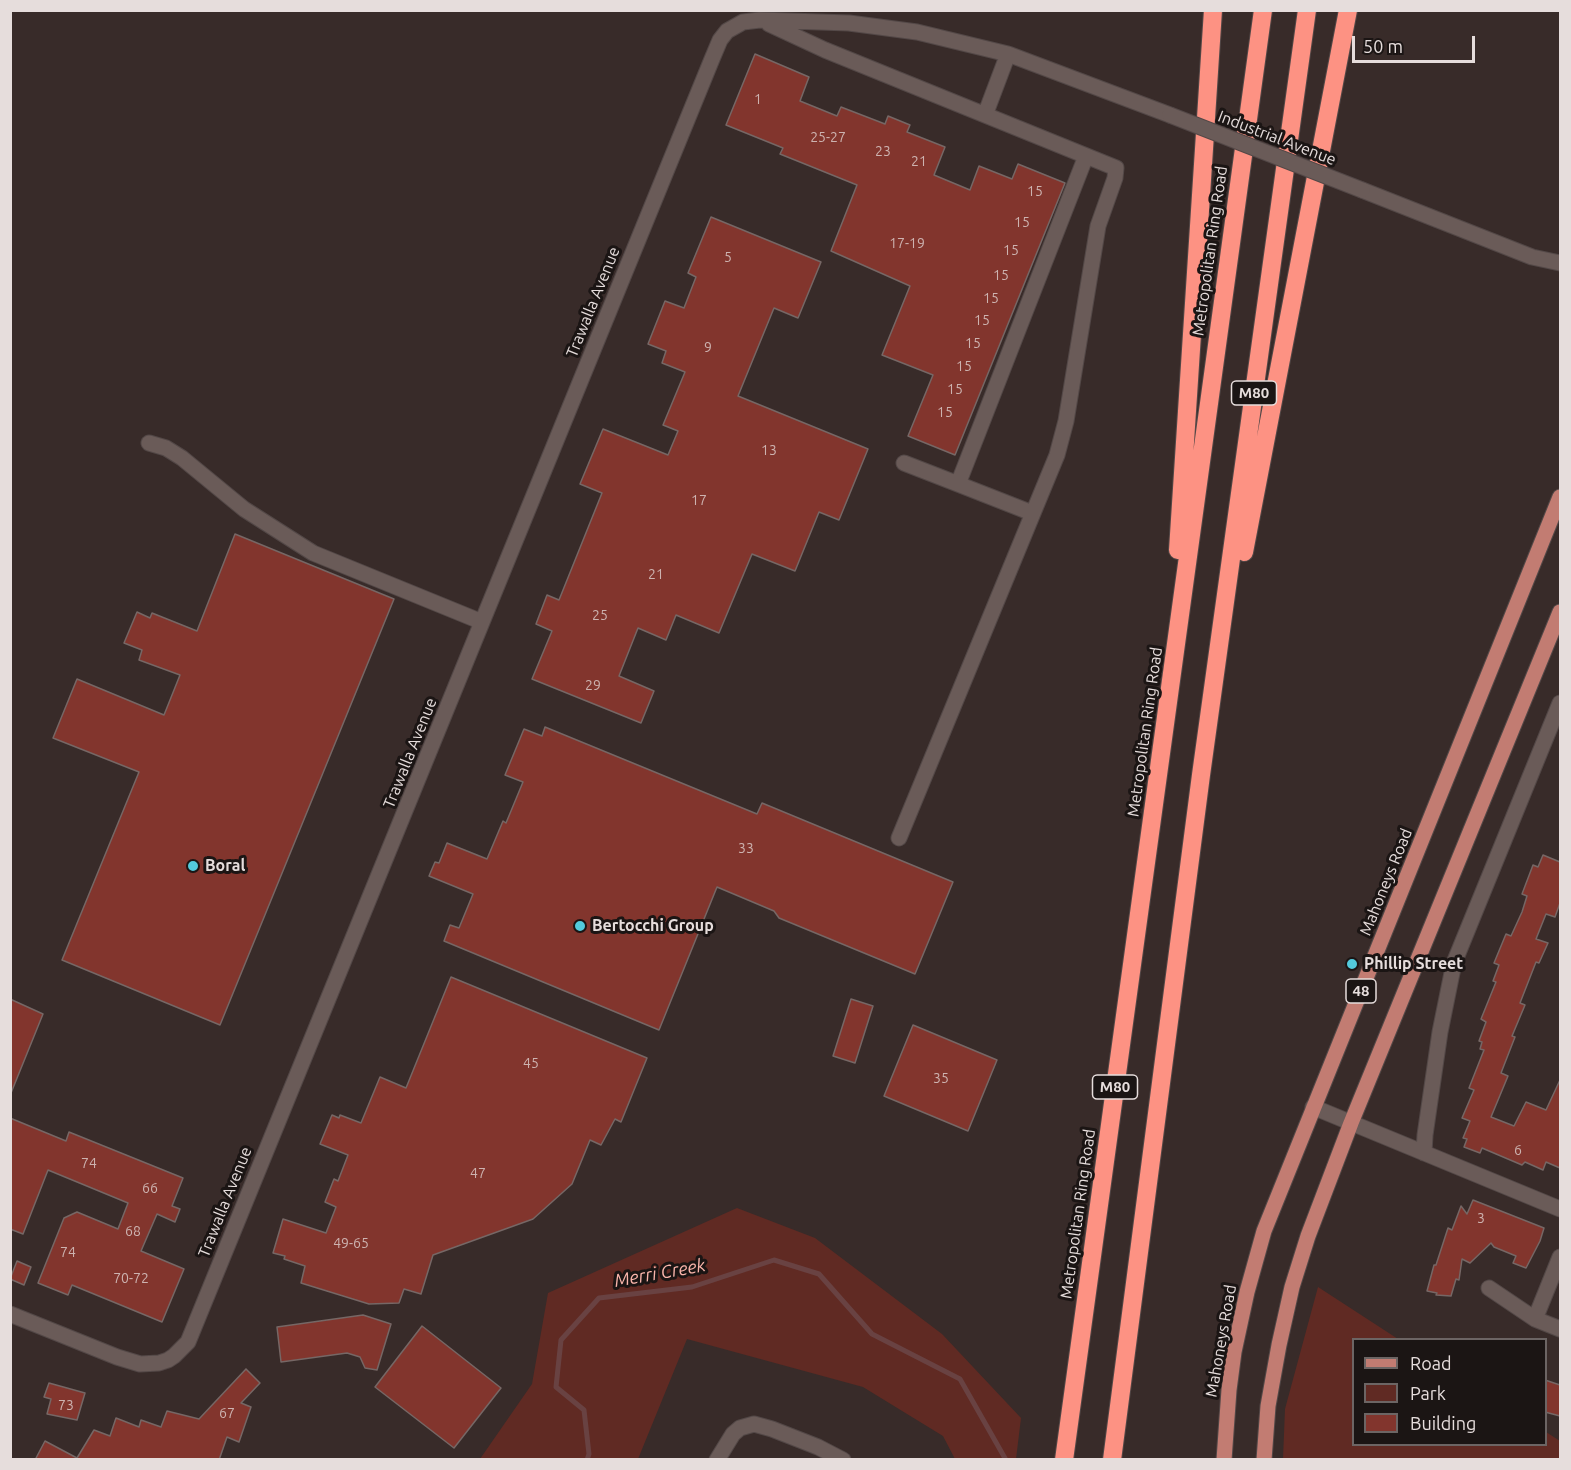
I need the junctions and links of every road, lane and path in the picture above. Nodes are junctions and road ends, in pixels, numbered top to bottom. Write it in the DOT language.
graph roads {
  1 [pos="1213,10"];
  2 [pos="1263,10"];
  3 [pos="1307,10"];
  4 [pos="1348,10"];
  5 [pos="760,21"];
  6 [pos="1008,54"];
  7 [pos="985,115"];
  8 [pos="1086,156"];
  9 [pos="1532,257"];
  10 [pos="1560,263"];
  11 [pos="1560,274"];
  12 [pos="149,443"];
  13 [pos="904,463"];
  14 [pos="957,484"];
  15 [pos="1560,497"];
  16 [pos="1032,513"];
  17 [pos="1560,612"];
  18 [pos="482,622"];
  19 [pos="1560,703"];
  20 [pos="1167,714"];
  21 [pos="1201,775"];
  22 [pos="899,838"];
  23 [pos="1313,1107"];
  24 [pos="1351,1123"];
  25 [pos="1424,1154"];
  26 [pos="1560,1209"];
  27 [pos="1560,1257"];
  28 [pos="1489,1288"];
  29 [pos="10,1314"];
  30 [pos="1535,1319"];
  31 [pos="1560,1329"];
  32 [pos="717,1460"];
  33 [pos="843,1460"];
  34 [pos="1064,1460"];
  35 [pos="1112,1460"];
  36 [pos="1224,1460"];
  37 [pos="1264,1460"];
  1 -- 20 [label="highway"];
  2 -- 20 [label="highway, Metropolitan Ring Road / M80"];
  3 -- 21 [label="highway, M80"];
  4 -- 21 [label="highway"];
  5 -- 6 [label="street, Industrial Avenue"];
  5 -- 7 [label="street"];
  5 -- 18 [label="street, Trawalla Avenue"];
  6 -- 7 [label="street"];
  6 -- 9 [label="street, Industrial Avenue, bridge"];
  7 -- 8 [label="street"];
  8 -- 14 [label="street"];
  8 -- 16 [label="street"];
  9 -- 10 [label="street, Industrial Avenue"];
  9 -- 11 [label="street, Industrial Avenue"];
  12 -- 18 [label="street"];
  13 -- 14 [label="street"];
  14 -- 16 [label="street"];
  15 -- 23 [label="main road, Mahoneys Road / 48"];
  16 -- 22 [label="street"];
  17 -- 24 [label="main road, 48"];
  18 -- 29 [label="street, Trawalla Avenue"];
  19 -- 25 [label="street"];
  20 -- 34 [label="highway, Metropolitan Ring Road / M80"];
  21 -- 35 [label="highway, M80"];
  23 -- 24 [label="street"];
  23 -- 36 [label="main road, Mahoneys Road / 48"];
  24 -- 25 [label="street"];
  24 -- 37 [label="main road, 48"];
  25 -- 26 [label="street"];
  27 -- 30 [label="street"];
  28 -- 30 [label="street"];
  30 -- 31 [label="street"];
  32 -- 33 [label="street"];
}
